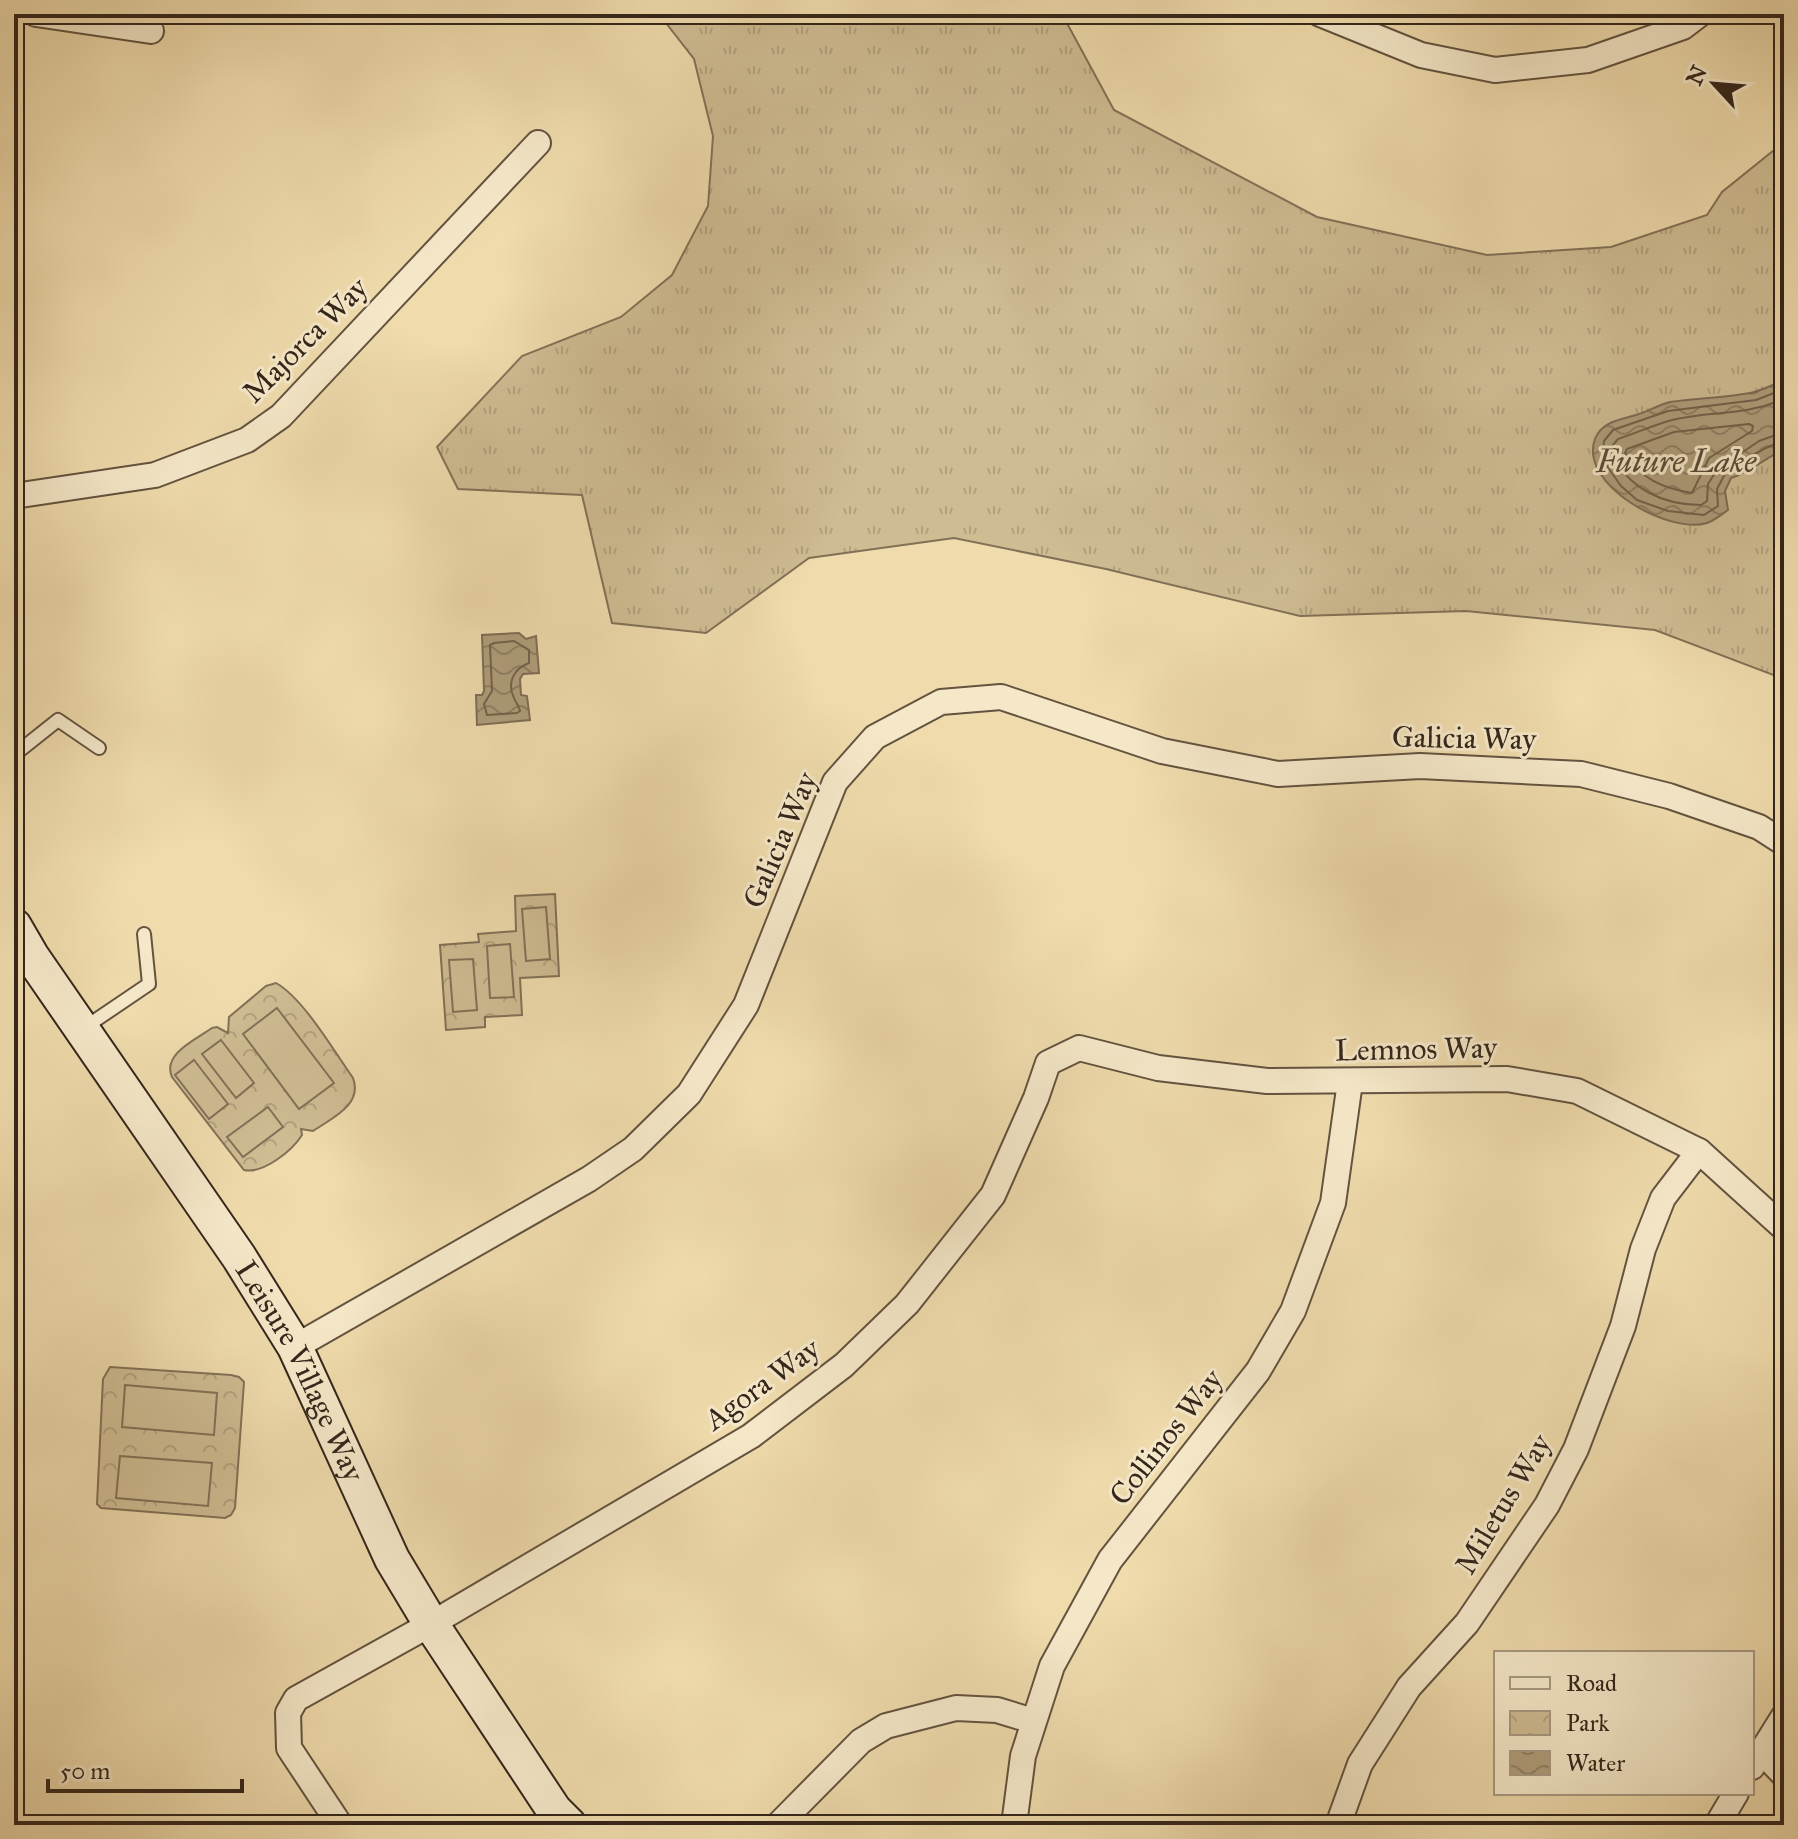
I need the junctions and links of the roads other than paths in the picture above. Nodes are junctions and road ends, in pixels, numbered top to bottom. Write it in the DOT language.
graph roads {
  1 [pos="36,14"];
  2 [pos="1320,14"];
  3 [pos="1700,14"];
  4 [pos="151,31"];
  5 [pos="538,143"];
  6 [pos="14,496"];
  7 [pos="99,748"];
  8 [pos="14,755"];
  9 [pos="1784,843"];
  10 [pos="14,926"];
  11 [pos="144,934"];
  12 [pos="23,963"];
  13 [pos="82,1029"];
  14 [pos="1350,1082"];
  15 [pos="1036,1098"];
  16 [pos="1699,1151"];
  17 [pos="1784,1228"];
  18 [pos="295,1347"];
  19 [pos="431,1624"];
  20 [pos="1784,1716"];
  21 [pos="1033,1721"];
  22 [pos="1757,1759"];
  23 [pos="1784,1775"];
  24 [pos="1735,1795"];
  25 [pos="340,1825"];
  26 [pos="569,1825"];
  27 [pos="778,1825"];
  28 [pos="1014,1825"];
  29 [pos="1338,1825"];
  30 [pos="1717,1825"];
  1 -- 4 [label="street"];
  2 -- 3 [label="street"];
  5 -- 6 [label="street, Majorca Way"];
  7 -- 8 [label="lane"];
  9 -- 18 [label="street, Galicia Way"];
  10 -- 12 [label="street, Leisure Village Way"];
  11 -- 13 [label="lane"];
  12 -- 13 [label="street, Leisure Village Way"];
  13 -- 18 [label="street, Leisure Village Way"];
  14 -- 15 [label="street, Lemnos Way"];
  14 -- 16 [label="street, Lemnos Way"];
  14 -- 21 [label="street, Collinos Way"];
  15 -- 19 [label="street, Agora Way"];
  16 -- 17 [label="street, Lemnos Way"];
  16 -- 29 [label="street, Miletus Way"];
  18 -- 19 [label="street, Leisure Village Way"];
  19 -- 25 [label="street, Agora Way"];
  19 -- 26 [label="street, Leisure Village Way"];
  20 -- 22 [label="street"];
  21 -- 27 [label="street"];
  21 -- 28 [label="street, Collinos Way"];
  22 -- 23 [label="street"];
  24 -- 30 [label="street"];
}
